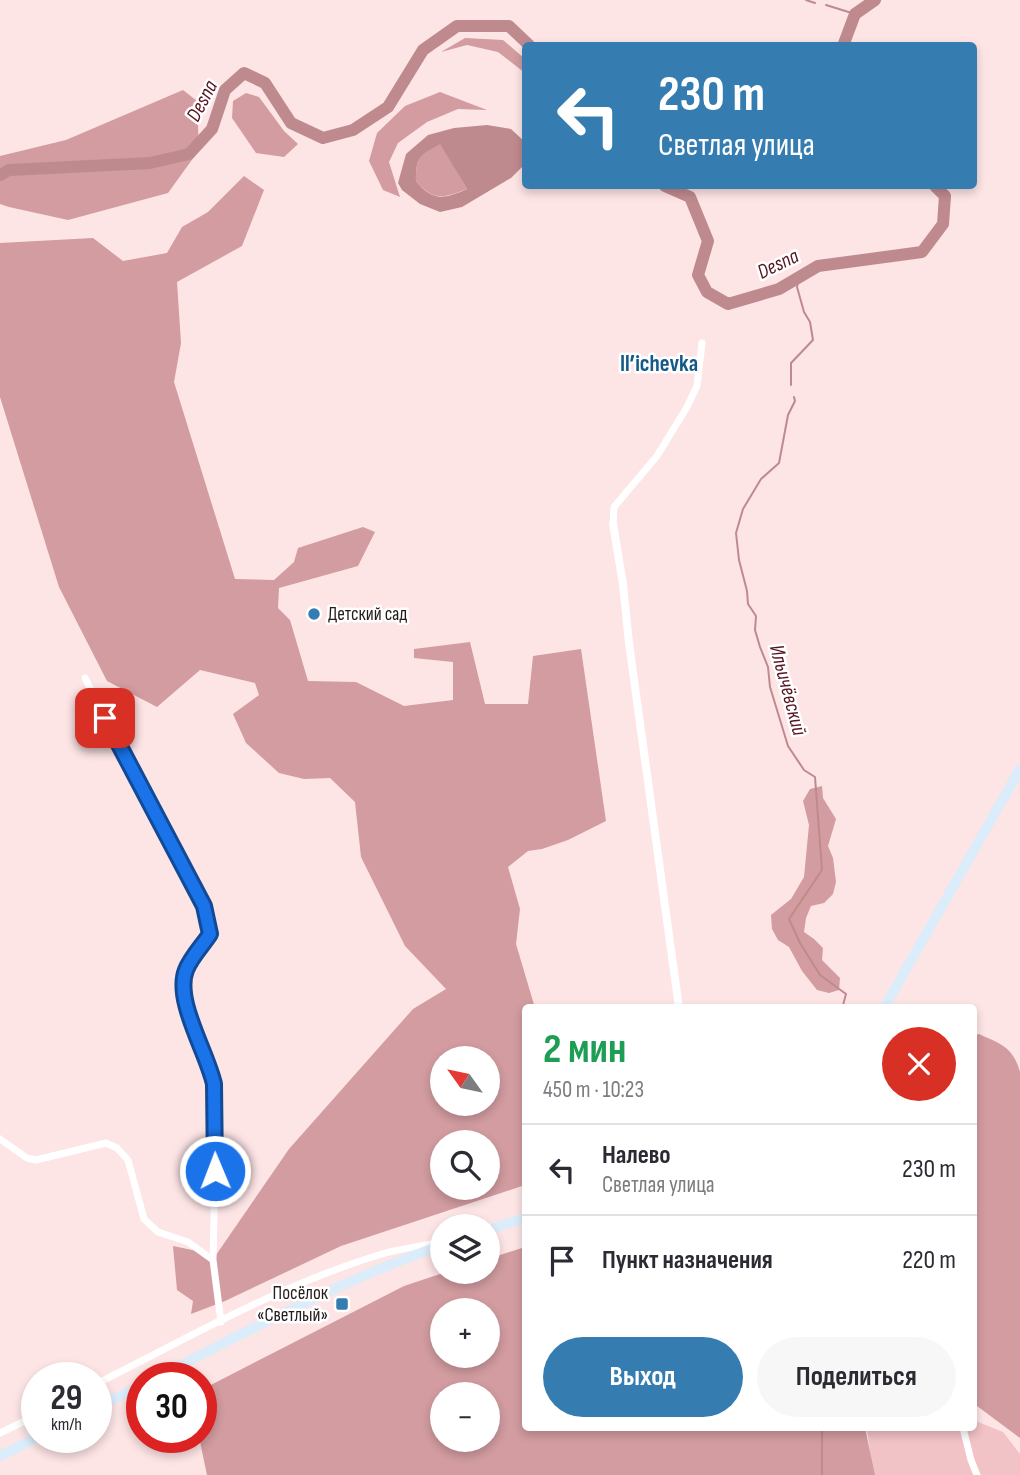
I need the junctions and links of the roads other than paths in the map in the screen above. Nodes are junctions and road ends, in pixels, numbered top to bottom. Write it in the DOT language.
graph roads {
  1 [pos="702,342"];
  2 [pos="613,524"];
  3 [pos="85,678"];
  4 [pos="1020,769"];
  5 [pos="678,1004"];
  6 [pos="886,1004"];
  7 [pos="0,1139"];
  8 [pos="522,1219"];
  9 [pos="500,1226"];
  10 [pos="430,1245"];
  11 [pos="430,1248"];
  12 [pos="213,1260"];
  13 [pos="221,1322"];
  14 [pos="187,1362"];
  15 [pos="112,1376"];
  16 [pos="21,1423"];
  17 [pos="964,1431"];
  18 [pos="0,1433"];
  19 [pos="21,1446"];
  20 [pos="0,1456"];
  21 [pos="977,1475"];
  1 -- 2 [label="street"];
  2 -- 5 [label="street"];
  3 -- 12 [label="street"];
  4 -- 6 [label="main road"];
  7 -- 12 [label="street"];
  8 -- 9 [label="main road"];
  10 -- 13 [label="street"];
  11 -- 14 [label="main road"];
  12 -- 13 [label="street"];
  13 -- 15 [label="street"];
  16 -- 18 [label="street"];
  17 -- 21 [label="street"];
  19 -- 20 [label="main road"];
}
